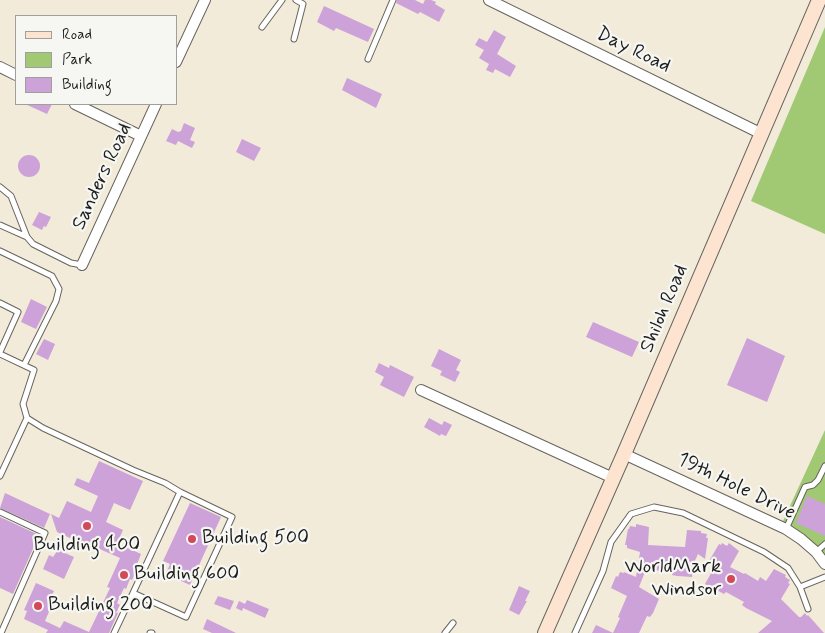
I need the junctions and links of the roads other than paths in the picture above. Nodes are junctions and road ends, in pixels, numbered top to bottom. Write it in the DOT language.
graph roads {
  1 [pos="205,0"];
  2 [pos="282,0"];
  3 [pos="296,0"];
  4 [pos="392,0"];
  5 [pos="488,0"];
  6 [pos="819,0"];
  7 [pos="304,2"];
  8 [pos="262,27"];
  9 [pos="294,38"];
  10 [pos="178,58"];
  11 [pos="368,59"];
  12 [pos="0,67"];
  13 [pos="15,74"];
  14 [pos="77,105"];
  15 [pos="156,105"];
  16 [pos="762,134"];
  17 [pos="141,136"];
  18 [pos="0,186"];
  19 [pos="0,225"];
  20 [pos="27,237"];
  21 [pos="0,251"];
  22 [pos="82,265"];
  23 [pos="0,303"];
  24 [pos="0,353"];
  25 [pos="24,365"];
  26 [pos="421,390"];
  27 [pos="27,418"];
  28 [pos="624,454"];
  29 [pos="825,466"];
  30 [pos="0,476"];
  31 [pos="613,478"];
  32 [pos="180,492"];
  33 [pos="0,512"];
  34 [pos="786,529"];
  35 [pos="825,544"];
  36 [pos="816,552"];
  37 [pos="825,564"];
  38 [pos="825,577"];
  39 [pos="800,587"];
  40 [pos="134,594"];
  41 [pos="808,609"];
  42 [pos="453,624"];
  43 [pos="1,633"];
  44 [pos="114,633"];
  45 [pos="445,633"];
  46 [pos="545,633"];
  47 [pos="575,633"];
  1 -- 10 [label="street"];
  2 -- 8 [label="lane"];
  3 -- 7 [label="lane"];
  4 -- 11 [label="lane"];
  5 -- 16 [label="street, Day Road"];
  6 -- 16 [label="main road, Shiloh Road"];
  7 -- 9 [label="lane"];
  12 -- 13 [label="street"];
  14 -- 17 [label="street"];
  15 -- 17 [label="street, Sanders Road"];
  16 -- 28 [label="main road, Shiloh Road"];
  17 -- 22 [label="street, Sanders Road"];
  18 -- 20 [label="lane"];
  19 -- 20 [label="lane"];
  20 -- 22 [label="lane"];
  21 -- 25 [label="lane"];
  23 -- 24 [label="lane"];
  24 -- 25 [label="lane"];
  25 -- 27 [label="lane"];
  26 -- 31 [label="street"];
  27 -- 30 [label="lane"];
  27 -- 32 [label="lane"];
  28 -- 31 [label="main road, Shiloh Road"];
  28 -- 34 [label="street, 19th Hole Drive"];
  29 -- 34 [label="lane"];
  31 -- 46 [label="main road, Shiloh Road"];
  32 -- 40 [label="lane"];
  32 -- 40 [label="lane"];
  33 -- 43 [label="lane"];
  34 -- 36 [label="street, 19th Hole Drive"];
  35 -- 36 [label="lane"];
  36 -- 37 [label="street, 19th Hole Drive"];
  38 -- 39 [label="lane"];
  39 -- 41 [label="lane"];
  39 -- 47 [label="lane"];
  40 -- 44 [label="lane"];
  42 -- 45 [label="lane"];
}
